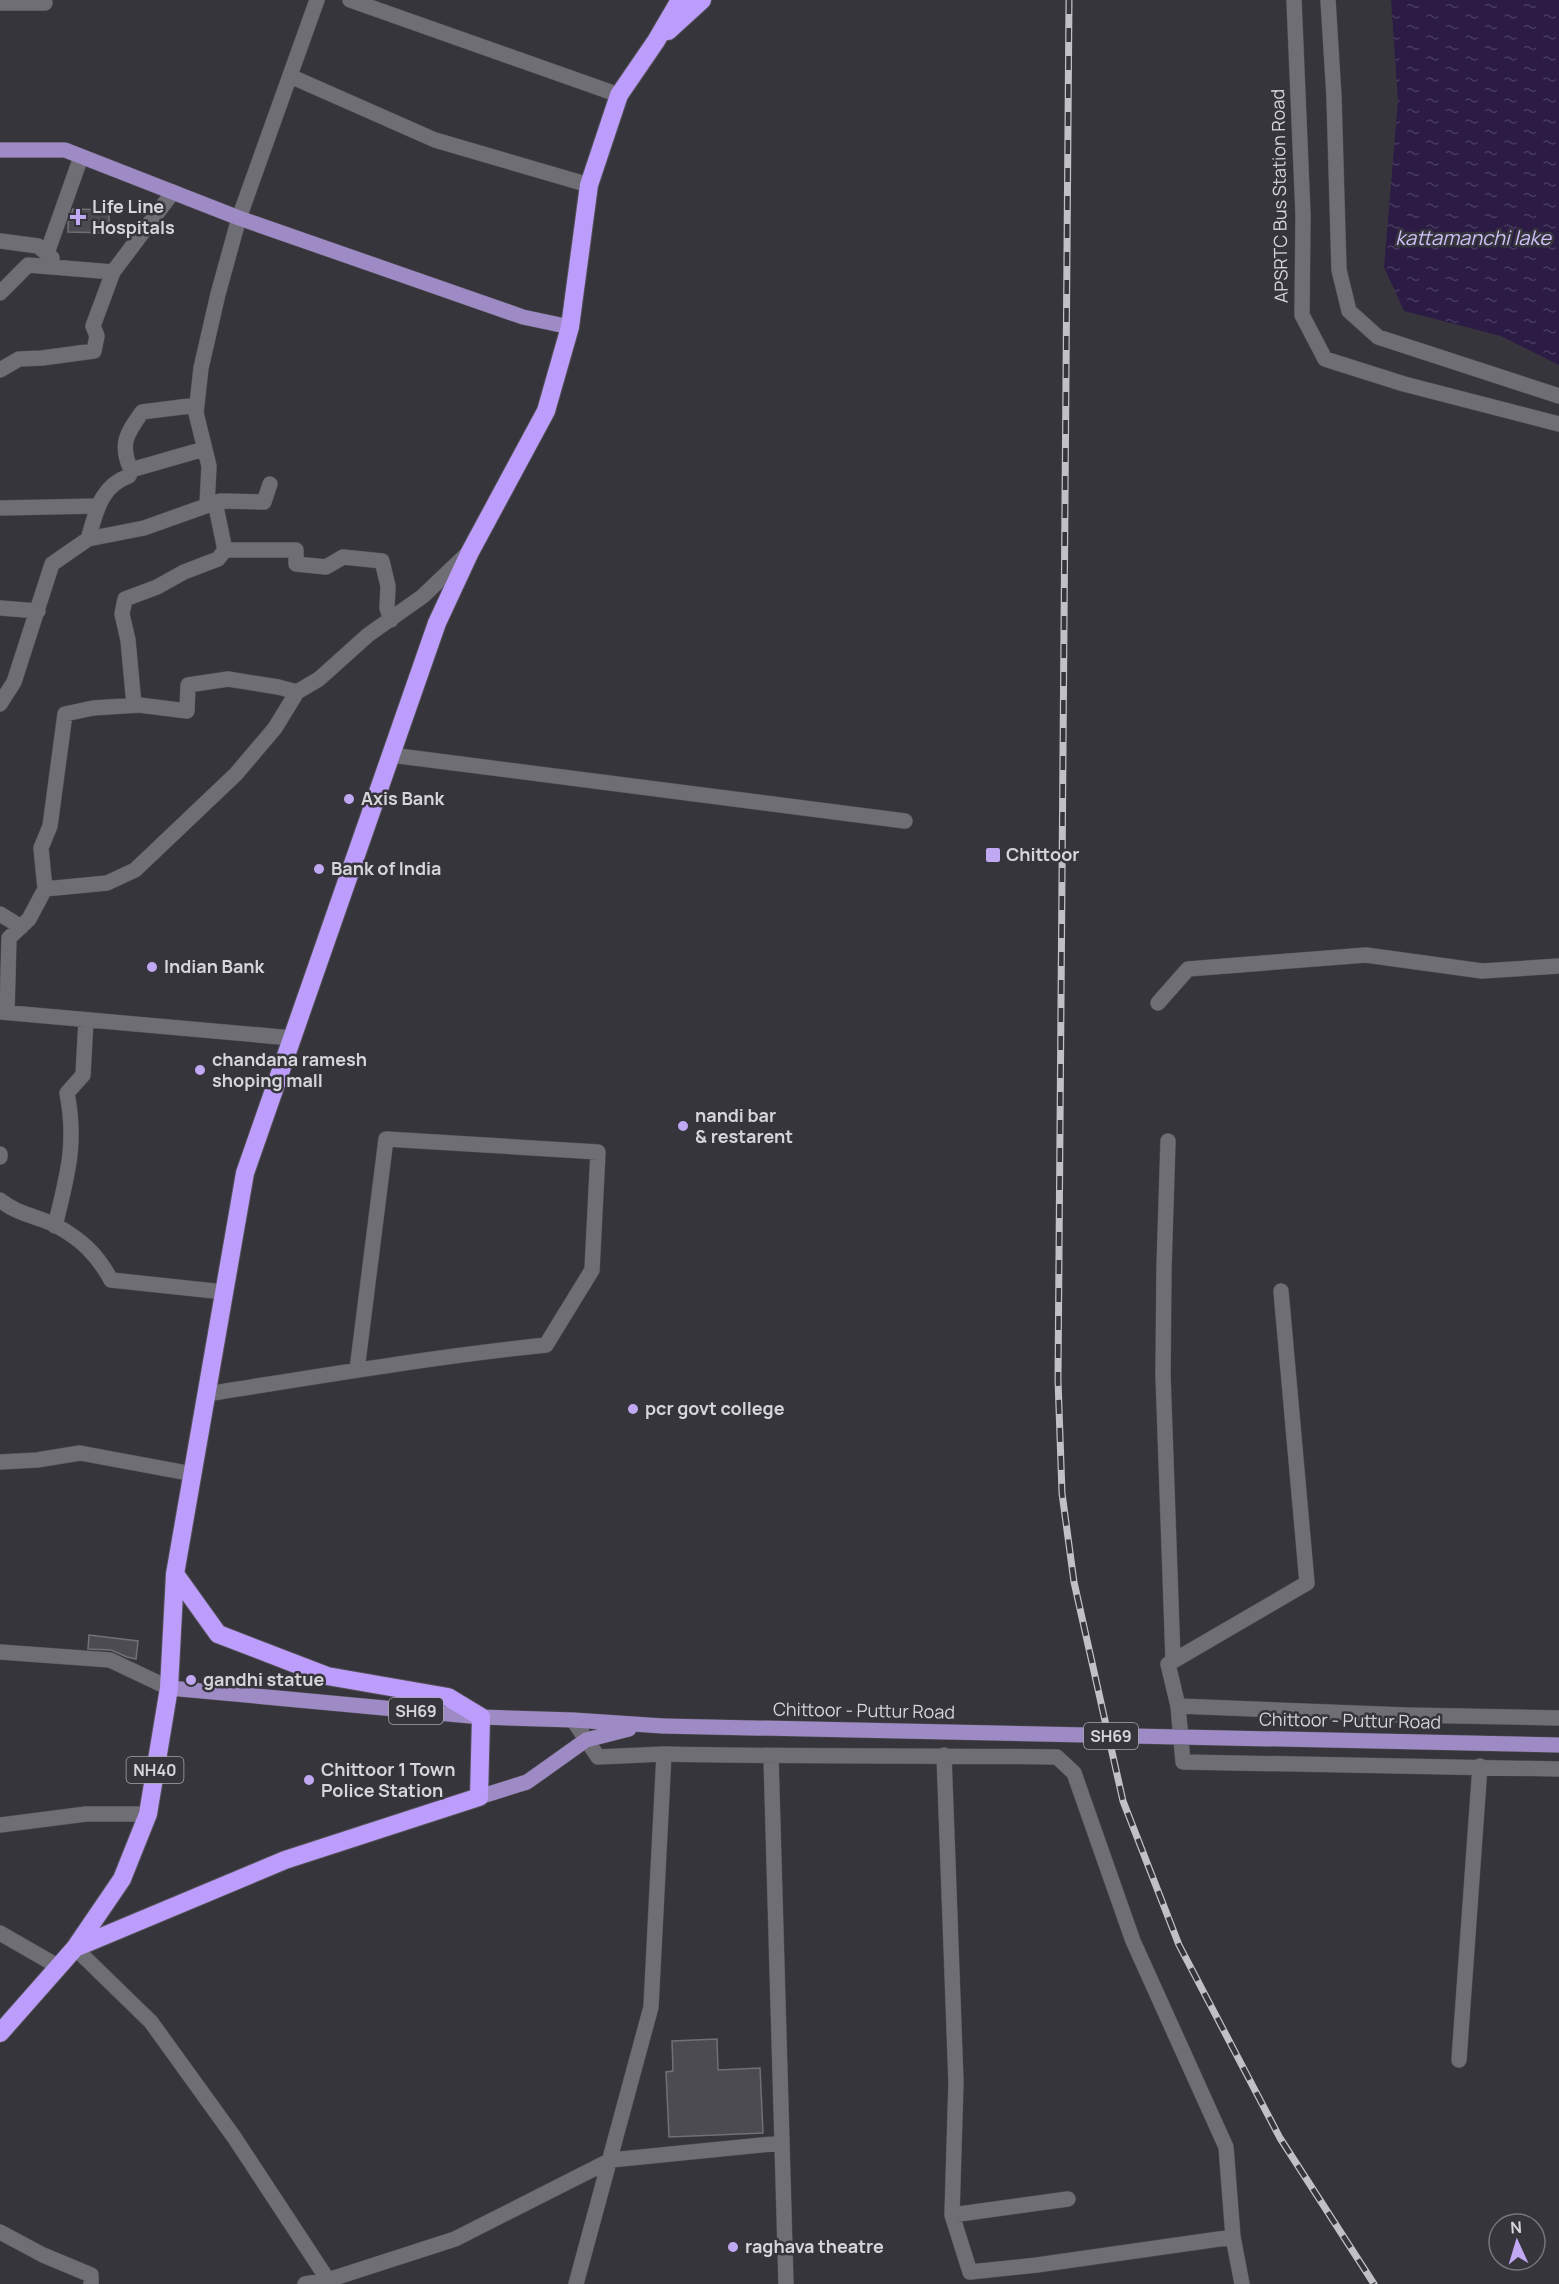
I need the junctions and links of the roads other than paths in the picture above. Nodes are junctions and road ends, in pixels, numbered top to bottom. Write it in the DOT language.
graph roads {
  1 [pos="317,0"];
  2 [pos="350,0"];
  3 [pos="680,0"];
  4 [pos="702,0"];
  5 [pos="1294,0"];
  6 [pos="1328,0"];
  7 [pos="0,3"];
  8 [pos="45,3"];
  9 [pos="656,41"];
  10 [pos="290,76"];
  11 [pos="619,95"];
  12 [pos="0,150"];
  13 [pos="81,157"];
  14 [pos="589,185"];
  15 [pos="173,192"];
  16 [pos="239,218"];
  17 [pos="0,241"];
  18 [pos="47,253"];
  19 [pos="63,267"];
  20 [pos="113,272"];
  21 [pos="0,293"];
  22 [pos="570,327"];
  23 [pos="0,370"];
  24 [pos="1559,396"];
  25 [pos="197,405"];
  26 [pos="1559,424"];
  27 [pos="204,449"];
  28 [pos="132,470"];
  29 [pos="270,484"];
  30 [pos="211,504"];
  31 [pos="98,506"];
  32 [pos="0,508"];
  33 [pos="88,539"];
  34 [pos="225,550"];
  35 [pos="470,552"];
  36 [pos="0,608"];
  37 [pos="38,611"];
  38 [pos="390,620"];
  39 [pos="297,692"];
  40 [pos="0,704"];
  41 [pos="134,705"];
  42 [pos="391,755"];
  43 [pos="905,821"];
  44 [pos="45,889"];
  45 [pos="0,914"];
  46 [pos="21,927"];
  47 [pos="1559,966"];
  48 [pos="1158,1003"];
  49 [pos="3,1012"];
  50 [pos="86,1020"];
  51 [pos="292,1038"];
  52 [pos="1168,1141"];
  53 [pos="0,1200"];
  54 [pos="55,1226"];
  55 [pos="224,1292"];
  56 [pos="1281,1292"];
  57 [pos="357,1370"];
  58 [pos="207,1394"];
  59 [pos="0,1462"];
  60 [pos="193,1474"];
  61 [pos="175,1574"];
  62 [pos="0,1652"];
  63 [pos="1168,1664"];
  64 [pos="169,1688"];
  65 [pos="1178,1706"];
  66 [pos="481,1717"];
  67 [pos="1559,1718"];
  68 [pos="573,1720"];
  69 [pos="644,1725"];
  70 [pos="586,1740"];
  71 [pos="1559,1744"];
  72 [pos="664,1754"];
  73 [pos="944,1755"];
  74 [pos="771,1757"];
  75 [pos="1480,1766"];
  76 [pos="1559,1769"];
  77 [pos="479,1797"];
  78 [pos="148,1814"];
  79 [pos="0,1825"];
  80 [pos="0,1933"];
  81 [pos="75,1948"];
  82 [pos="58,1966"];
  83 [pos="0,2033"];
  84 [pos="1459,2060"];
  85 [pos="782,2143"];
  86 [pos="611,2160"];
  87 [pos="1068,2199"];
  88 [pos="952,2215"];
  89 [pos="0,2232"];
  90 [pos="1233,2237"];
  91 [pos="328,2280"];
  92 [pos="92,2284"];
  93 [pos="305,2284"];
  94 [pos="576,2284"];
  95 [pos="786,2284"];
  96 [pos="1242,2284"];
  1 -- 10 [label="street"];
  2 -- 11 [label="street"];
  3 -- 9 [label="highway, NH40"];
  4 -- 9 [label="highway, NH40"];
  5 -- 26 [label="street, APSRTC Bus Station Road"];
  6 -- 24 [label="street"];
  7 -- 8 [label="street"];
  9 -- 11 [label="highway, NH40"];
  10 -- 14 [label="street"];
  10 -- 16 [label="street"];
  11 -- 14 [label="highway, NH40"];
  12 -- 13 [label="main road"];
  13 -- 15 [label="main road"];
  13 -- 18 [label="street"];
  14 -- 22 [label="highway, NH40"];
  15 -- 16 [label="main road"];
  15 -- 20 [label="street"];
  16 -- 22 [label="main road"];
  16 -- 25 [label="street"];
  17 -- 18 [label="street"];
  18 -- 19 [label="street"];
  19 -- 20 [label="street"];
  19 -- 21 [label="street"];
  20 -- 23 [label="street"];
  22 -- 35 [label="highway, NH40"];
  25 -- 27 [label="street"];
  25 -- 28 [label="street"];
  27 -- 28 [label="street"];
  27 -- 30 [label="street"];
  28 -- 31 [label="street"];
  29 -- 30 [label="street"];
  30 -- 33 [label="street"];
  30 -- 34 [label="street"];
  31 -- 32 [label="street"];
  31 -- 33 [label="street"];
  33 -- 37 [label="street"];
  34 -- 38 [label="street"];
  34 -- 41 [label="street"];
  35 -- 38 [label="street"];
  35 -- 42 [label="highway, NH40"];
  36 -- 37 [label="street"];
  37 -- 40 [label="street"];
  38 -- 39 [label="street"];
  39 -- 41 [label="street"];
  39 -- 44 [label="street"];
  41 -- 44 [label="street"];
  42 -- 43 [label="street"];
  42 -- 51 [label="highway, NH40"];
  44 -- 46 [label="street"];
  45 -- 46 [label="street"];
  46 -- 49 [label="street"];
  47 -- 48 [label="street"];
  49 -- 50 [label="street"];
  50 -- 51 [label="street"];
  50 -- 54 [label="street"];
  51 -- 55 [label="highway, NH40"];
  52 -- 63 [label="street"];
  53 -- 54 [label="street"];
  54 -- 55 [label="street"];
  55 -- 58 [label="highway, NH40"];
  56 -- 63 [label="street"];
  57 -- 57 [label="street"];
  57 -- 58 [label="street"];
  58 -- 60 [label="highway, NH40"];
  59 -- 60 [label="street"];
  60 -- 61 [label="highway, NH40"];
  61 -- 64 [label="highway, NH40"];
  61 -- 66 [label="highway"];
  62 -- 64 [label="street"];
  63 -- 65 [label="street"];
  64 -- 66 [label="main road, Chittoor - Puttur Road / SH69"];
  64 -- 78 [label="highway, NH40"];
  65 -- 67 [label="street"];
  65 -- 75 [label="street"];
  66 -- 68 [label="main road, Chittoor - Puttur Road / SH69"];
  66 -- 77 [label="highway"];
  68 -- 69 [label="main road, Chittoor - Puttur Road / SH69"];
  68 -- 70 [label="street"];
  69 -- 70 [label="main road"];
  69 -- 71 [label="main road, Chittoor - Puttur Road / SH69, bridge"];
  70 -- 72 [label="street"];
  70 -- 77 [label="main road"];
  72 -- 74 [label="street"];
  72 -- 86 [label="street"];
  73 -- 74 [label="street"];
  73 -- 88 [label="street"];
  73 -- 90 [label="street"];
  74 -- 85 [label="street"];
  75 -- 76 [label="street"];
  75 -- 84 [label="street"];
  77 -- 81 [label="highway, NH40"];
  78 -- 79 [label="street"];
  78 -- 81 [label="highway, NH40"];
  80 -- 82 [label="street"];
  81 -- 82 [label="highway, NH40"];
  81 -- 91 [label="street"];
  82 -- 83 [label="highway, NH40"];
  85 -- 86 [label="street"];
  85 -- 95 [label="street"];
  86 -- 91 [label="street"];
  86 -- 94 [label="street"];
  87 -- 88 [label="street"];
  88 -- 90 [label="street"];
  89 -- 92 [label="street"];
  90 -- 96 [label="street"];
  91 -- 93 [label="street"];
}
